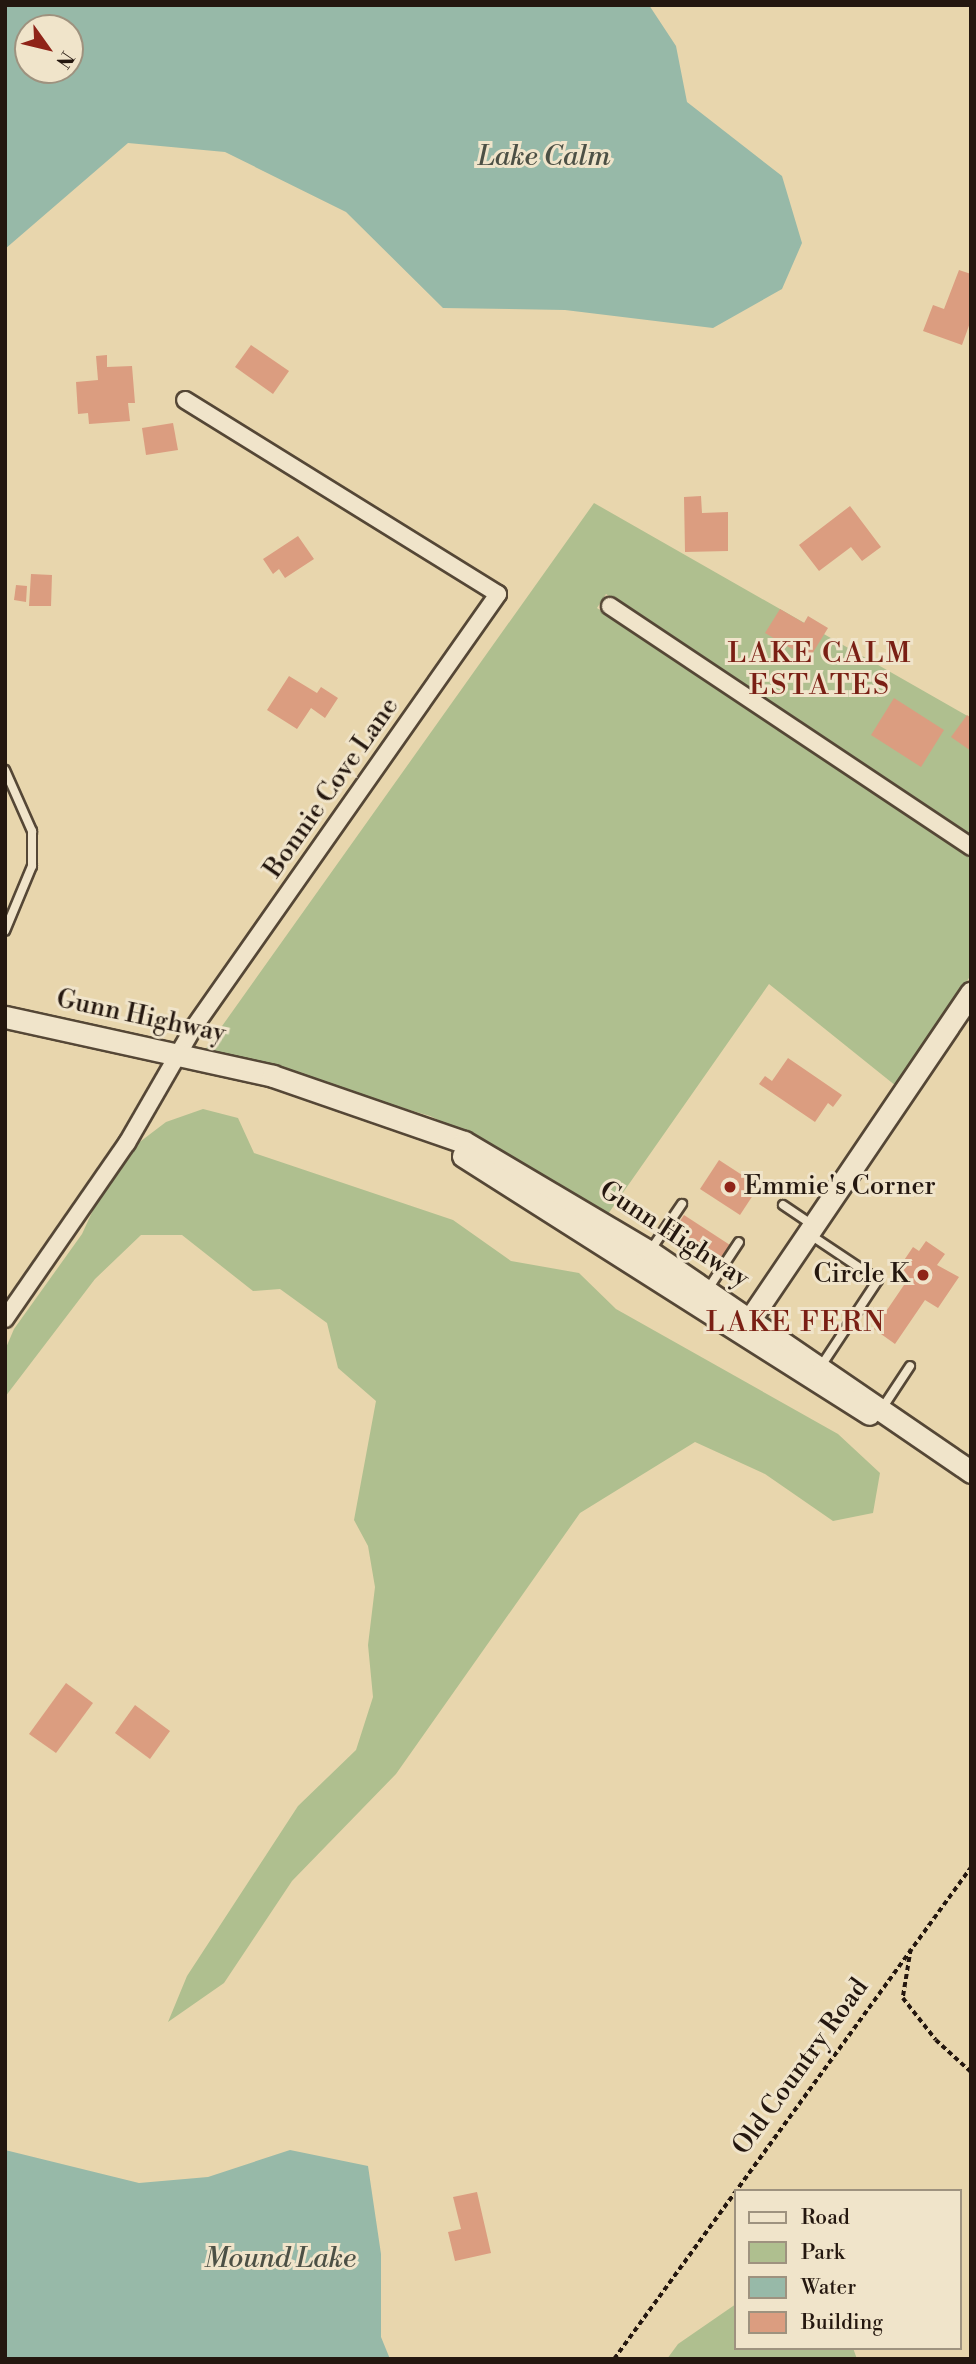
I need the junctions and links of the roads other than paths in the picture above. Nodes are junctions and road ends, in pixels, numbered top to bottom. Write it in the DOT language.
graph roads {
  1 [pos="185,400"];
  2 [pos="610,606"];
  3 [pos="5,770"];
  4 [pos="971,847"];
  5 [pos="5,931"];
  6 [pos="971,993"];
  7 [pos="5,1017"];
  8 [pos="176,1053"];
  9 [pos="384,1113"];
  10 [pos="682,1204"];
  11 [pos="783,1205"];
  12 [pos="811,1229"];
  13 [pos="739,1242"];
  14 [pos="650,1251"];
  15 [pos="708,1290"];
  16 [pos="5,1320"];
  17 [pos="746,1326"];
  18 [pos="821,1366"];
  19 [pos="910,1366"];
  20 [pos="883,1407"];
  21 [pos="951,1459"];
  22 [pos="971,1472"];
  1 -- 8 [label="street, Bonnie Cove Lane"];
  2 -- 4 [label="street"];
  3 -- 5 [label="lane"];
  6 -- 12 [label="main road"];
  7 -- 8 [label="main road, Gunn Highway"];
  8 -- 9 [label="main road, Gunn Highway"];
  8 -- 16 [label="street, Bonnie Cove Lane"];
  9 -- 14 [label="main road, Gunn Highway"];
  9 -- 17 [label="main road, Gunn Highway"];
  10 -- 14 [label="lane"];
  11 -- 12 [label="lane"];
  12 -- 17 [label="main road"];
  12 -- 18 [label="lane"];
  13 -- 15 [label="lane"];
  14 -- 15 [label="main road, Gunn Highway"];
  15 -- 17 [label="main road, Gunn Highway"];
  17 -- 18 [label="main road, Gunn Highway"];
  17 -- 21 [label="main road, Gunn Highway"];
  18 -- 20 [label="main road, Gunn Highway"];
  19 -- 20 [label="lane"];
  20 -- 21 [label="main road, Gunn Highway"];
  21 -- 22 [label="main road, Gunn Highway"];
}
